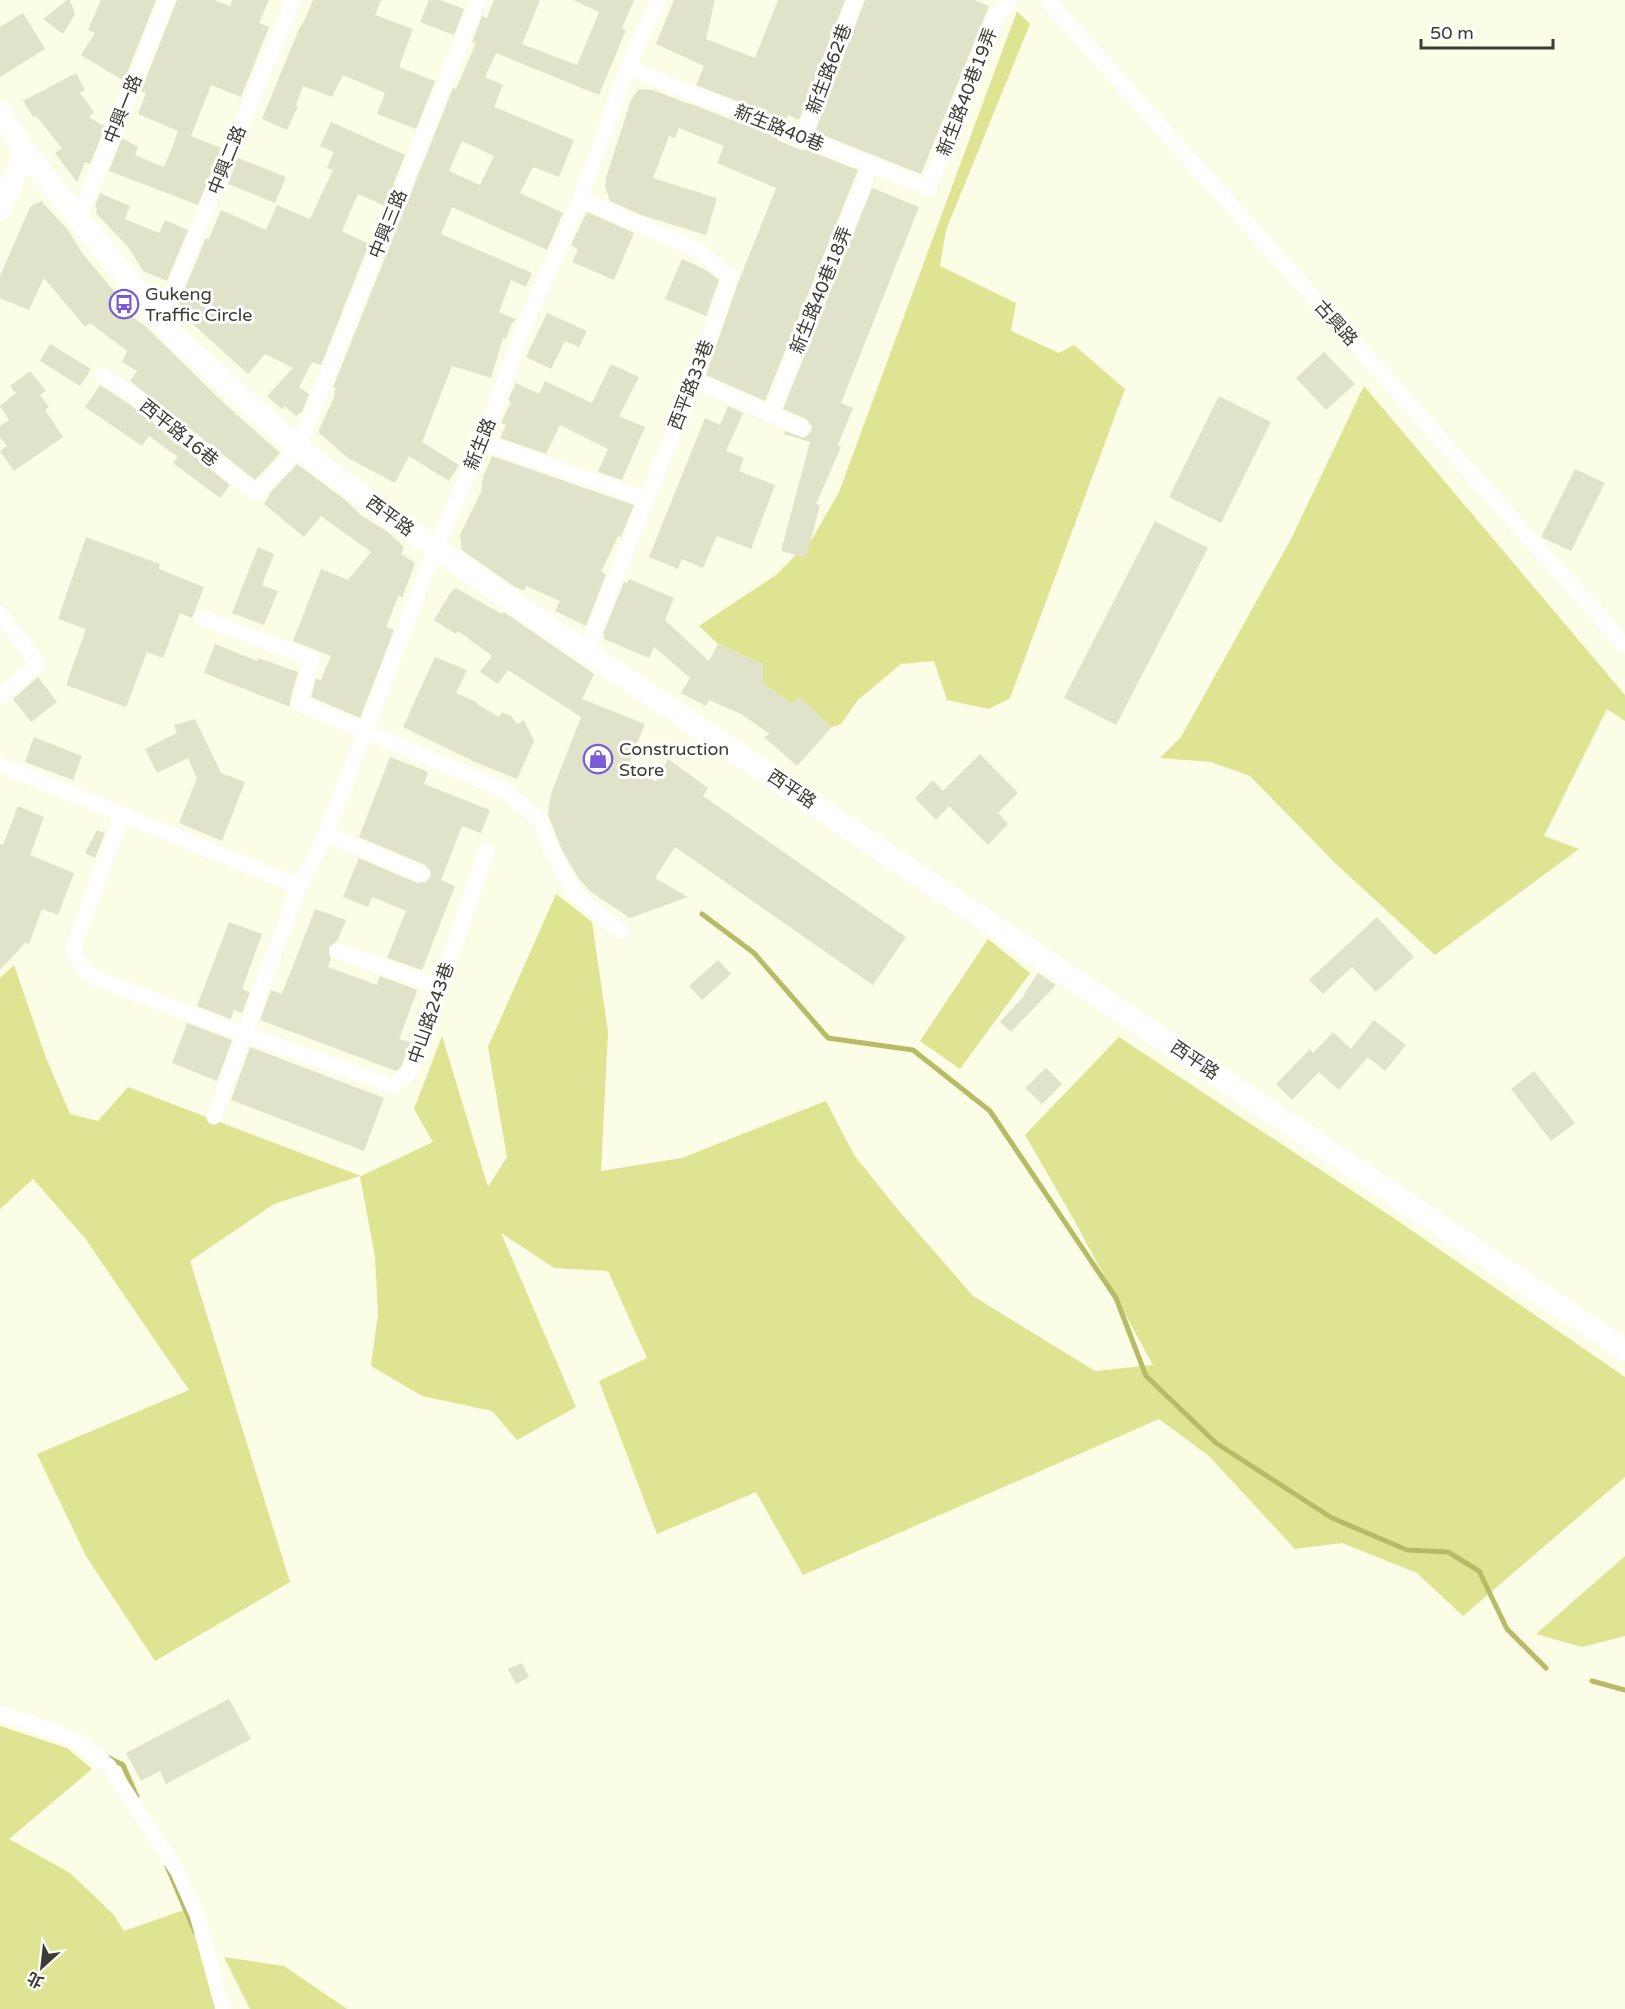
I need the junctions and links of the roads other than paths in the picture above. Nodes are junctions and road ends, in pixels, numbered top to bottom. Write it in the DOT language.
graph roads {
  1 [pos="167,0"];
  2 [pos="293,0"];
  3 [pos="478,0"];
  4 [pos="658,0"];
  5 [pos="855,0"];
  6 [pos="1011,0"];
  7 [pos="1047,0"];
  8 [pos="628,68"];
  9 [pos="0,112"];
  10 [pos="803,137"];
  11 [pos="25,152"];
  12 [pos="872,165"];
  13 [pos="929,188"];
  14 [pos="580,199"];
  15 [pos="0,209"];
  16 [pos="79,218"];
  17 [pos="161,320"];
  18 [pos="102,375"];
  19 [pos="694,380"];
  20 [pos="770,415"];
  21 [pos="802,429"];
  22 [pos="482,442"];
  23 [pos="298,448"];
  24 [pos="255,493"];
  25 [pos="646,499"];
  26 [pos="435,549"];
  27 [pos="0,614"];
  28 [pos="203,618"];
  29 [pos="1625,645"];
  30 [pos="586,651"];
  31 [pos="0,697"];
  32 [pos="365,732"];
  33 [pos="0,765"];
  34 [pos="122,814"];
  35 [pos="326,834"];
  36 [pos="487,850"];
  37 [pos="421,874"];
  38 [pos="299,886"];
  39 [pos="621,931"];
  40 [pos="338,951"];
  41 [pos="440,987"];
  42 [pos="243,1034"];
  43 [pos="214,1117"];
  44 [pos="1625,1350"];
  45 [pos="0,1714"];
  46 [pos="223,2009"];
  1 -- 16 [label="street, 中興一路"];
  2 -- 17 [label="street, 中興二路"];
  3 -- 23 [label="street, 中興三路"];
  4 -- 8 [label="street, 新生路"];
  5 -- 10 [label="street, 新生路62巷"];
  6 -- 13 [label="street, 新生路40巷19弄"];
  7 -- 29 [label="street, 古興路"];
  8 -- 10 [label="street, 新生路40巷"];
  8 -- 14 [label="street, 新生路"];
  9 -- 11 [label="main road, 西平路"];
  10 -- 12 [label="street, 新生路40巷"];
  11 -- 15 [label="main road"];
  11 -- 16 [label="main road, 西平路"];
  12 -- 13 [label="street, 新生路40巷"];
  12 -- 20 [label="street, 新生路40巷18弄"];
  14 -- 19 [label="street, 西平路33巷"];
  14 -- 22 [label="street, 新生路"];
  16 -- 17 [label="main road, 西平路"];
  17 -- 23 [label="main road, 西平路"];
  18 -- 24 [label="street, 西平路16巷"];
  19 -- 20 [label="street"];
  19 -- 25 [label="street, 西平路33巷"];
  20 -- 21 [label="street"];
  22 -- 25 [label="street"];
  22 -- 26 [label="street, 新生路"];
  23 -- 24 [label="street, 中興三路"];
  23 -- 26 [label="main road, 西平路"];
  25 -- 30 [label="street, 西平路33巷"];
  26 -- 30 [label="main road, 西平路"];
  26 -- 32 [label="street, 新生路"];
  27 -- 31 [label="street"];
  28 -- 32 [label="street"];
  30 -- 44 [label="main road, 西平路"];
  32 -- 35 [label="street, 新生路"];
  32 -- 39 [label="street"];
  33 -- 34 [label="street"];
  34 -- 38 [label="street"];
  34 -- 42 [label="street, 中山路243巷"];
  35 -- 37 [label="street"];
  35 -- 38 [label="street, 新生路"];
  36 -- 41 [label="street, 中山路243巷"];
  38 -- 42 [label="street"];
  40 -- 41 [label="street"];
  41 -- 42 [label="street, 中山路243巷"];
  42 -- 43 [label="street"];
  45 -- 46 [label="street"];
}
